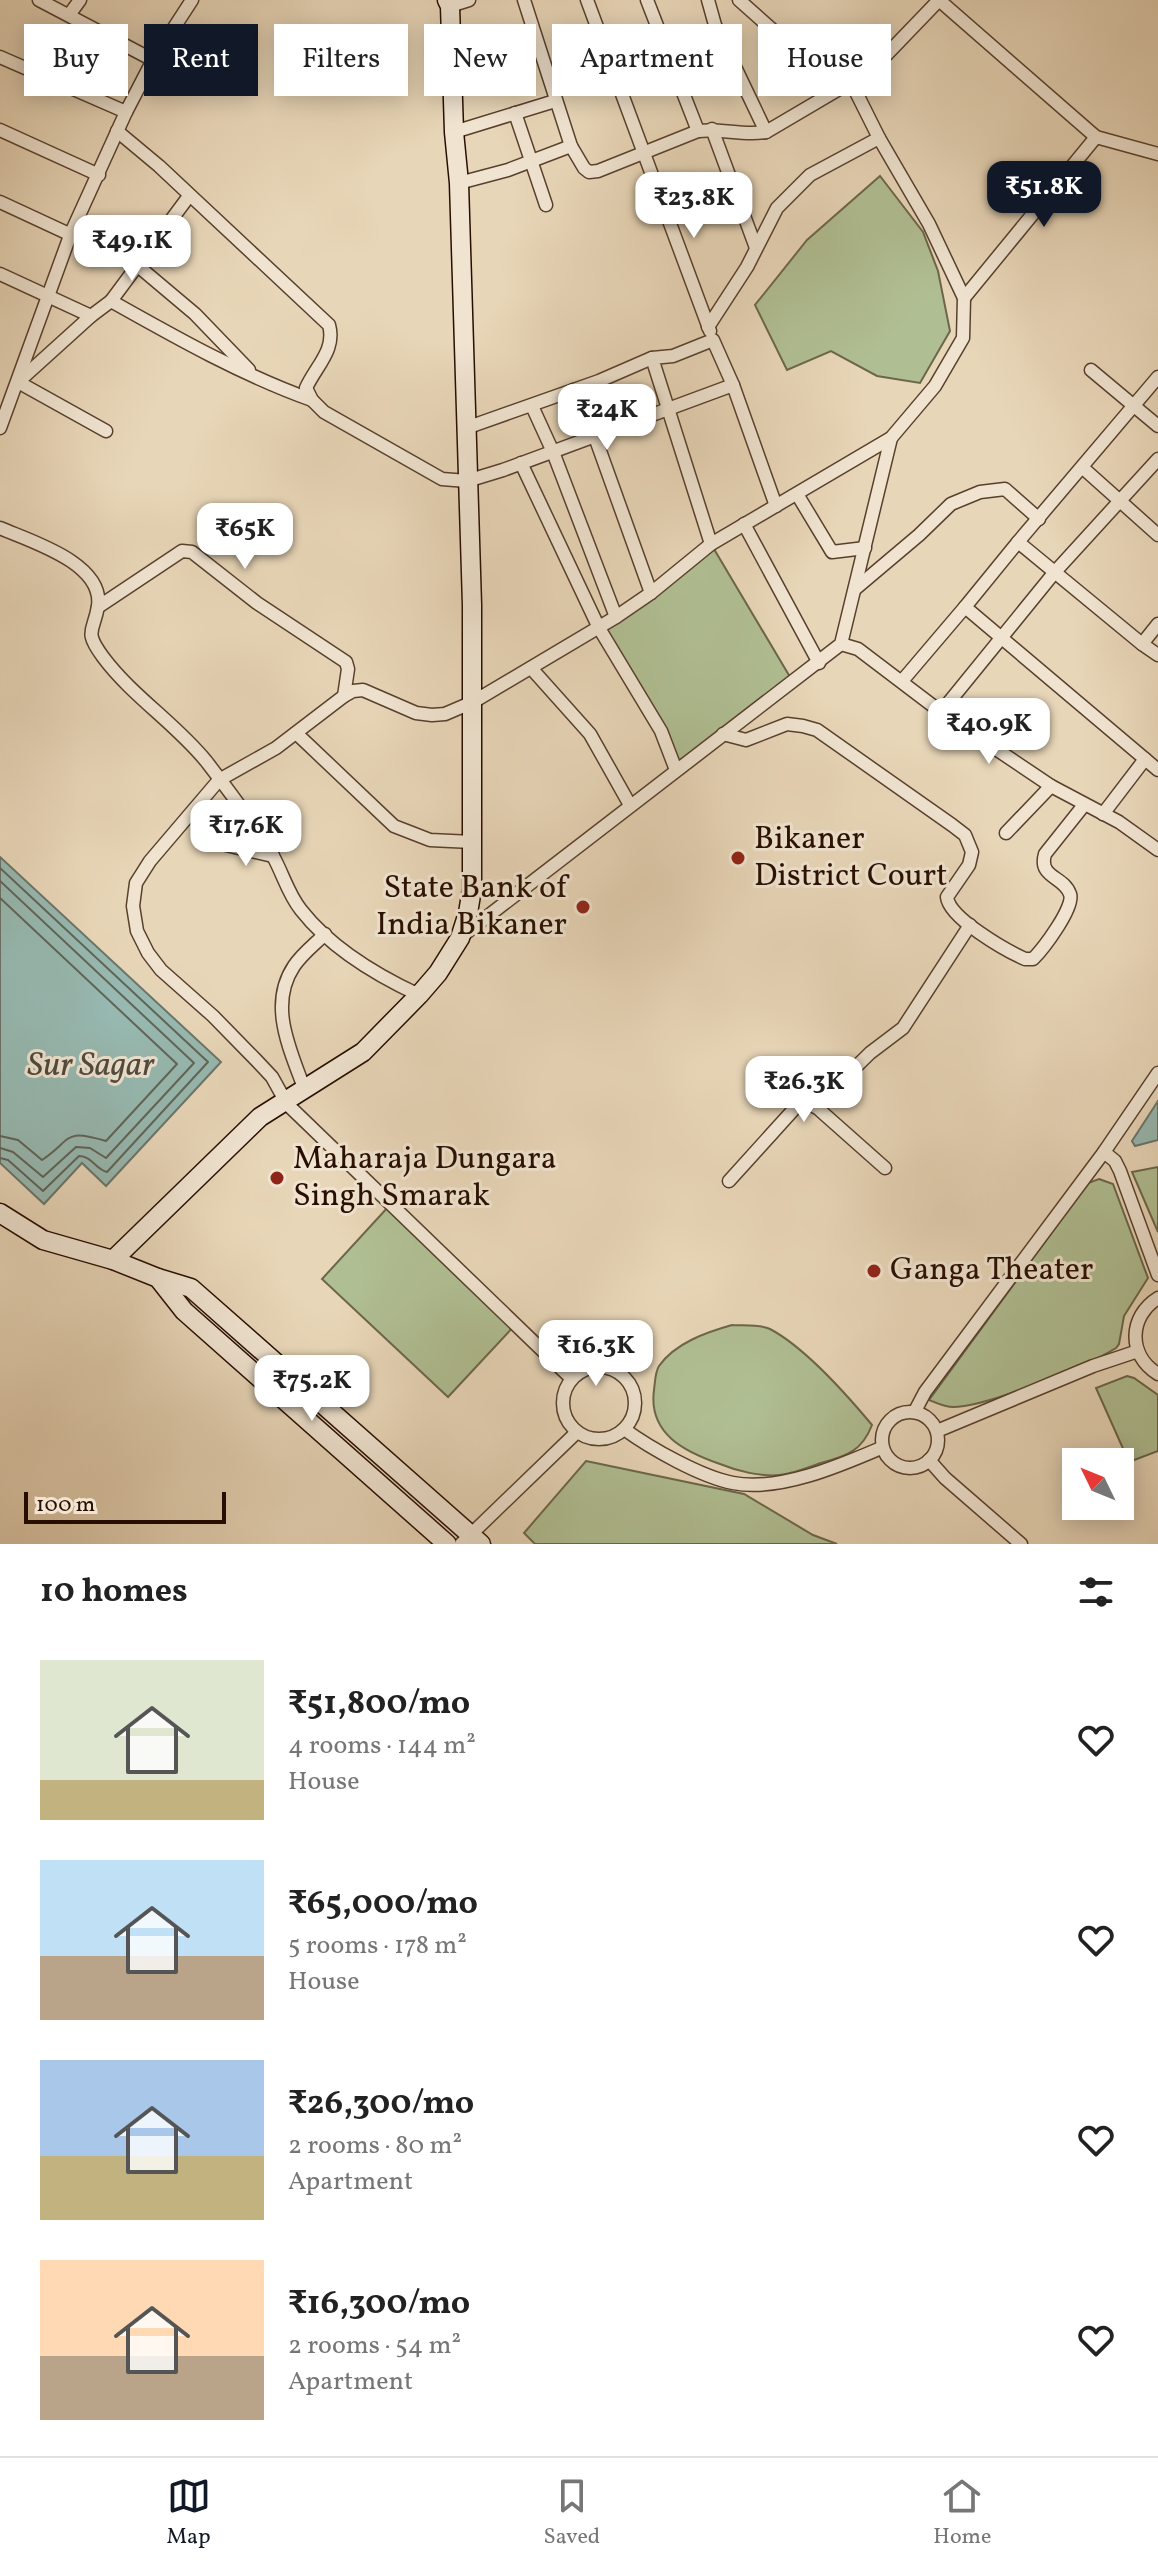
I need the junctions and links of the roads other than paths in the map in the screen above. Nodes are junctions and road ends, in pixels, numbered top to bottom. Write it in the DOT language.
graph roads {
  1 [pos="39,0"];
  2 [pos="80,0"];
  3 [pos="192,0"];
  4 [pos="469,0"];
  5 [pos="524,0"];
  6 [pos="587,0"];
  7 [pos="647,0"];
  8 [pos="708,0"];
  9 [pos="739,0"];
  10 [pos="939,0"];
  11 [pos="448,3"];
  12 [pos="69,15"];
  13 [pos="176,24"];
  14 [pos="449,24"];
  15 [pos="530,24"];
  16 [pos="769,24"];
  17 [pos="536,45"];
  18 [pos="891,50"];
  19 [pos="144,55"];
  20 [pos="0,57"];
  21 [pos="144,77"];
  22 [pos="453,96"];
  23 [pos="830,96"];
  24 [pos="852,96"];
  25 [pos="555,101"];
  26 [pos="126,112"];
  27 [pos="515,113"];
  28 [pos="712,129"];
  29 [pos="0,130"];
  30 [pos="117,131"];
  31 [pos="698,131"];
  32 [pos="454,132"];
  33 [pos="766,132"];
  34 [pos="1096,137"];
  35 [pos="879,138"];
  36 [pos="571,146"];
  37 [pos="642,152"];
  38 [pos="1158,154"];
  39 [pos="532,161"];
  40 [pos="99,175"];
  41 [pos="459,183"];
  42 [pos="189,196"];
  43 [pos="0,202"];
  44 [pos="546,205"];
  45 [pos="71,233"];
  46 [pos="756,248"];
  47 [pos="138,266"];
  48 [pos="0,274"];
  49 [pos="48,296"];
  50 [pos="964,298"];
  51 [pos="111,301"];
  52 [pos="91,316"];
  53 [pos="708,327"];
  54 [pos="713,340"];
  55 [pos="652,358"];
  56 [pos="1091,370"];
  57 [pos="255,376"];
  58 [pos="1158,377"];
  59 [pos="18,382"];
  60 [pos="733,385"];
  61 [pos="573,390"];
  62 [pos="312,400"];
  63 [pos="532,406"];
  64 [pos="1134,406"];
  65 [pos="670,409"];
  66 [pos="1158,426"];
  67 [pos="0,428"];
  68 [pos="466,428"];
  69 [pos="106,431"];
  70 [pos="595,437"];
  71 [pos="891,438"];
  72 [pos="553,452"];
  73 [pos="1158,459"];
  74 [pos="521,463"];
  75 [pos="1083,468"];
  76 [pos="467,481"];
  77 [pos="797,494"];
  78 [pos="1120,500"];
  79 [pos="776,506"];
  80 [pos="1039,519"];
  81 [pos="744,524"];
  82 [pos="0,528"];
  83 [pos="1158,535"];
  84 [pos="1018,542"];
  85 [pos="711,544"];
  86 [pos="865,548"];
  87 [pos="1054,573"];
  88 [pos="855,589"];
  89 [pos="651,593"];
  90 [pos="98,607"];
  91 [pos="965,607"];
  92 [pos="616,617"];
  93 [pos="1158,624"];
  94 [pos="599,628"];
  95 [pos="1000,637"];
  96 [pos="841,644"];
  97 [pos="1142,644"];
  98 [pos="1158,655"];
  99 [pos="819,663"];
  100 [pos="531,668"];
  101 [pos="902,681"];
  102 [pos="344,696"];
  103 [pos="473,702"];
  104 [pos="941,712"];
  105 [pos="296,733"];
  106 [pos="723,734"];
  107 [pos="1145,759"];
  108 [pos="676,770"];
  109 [pos="1158,770"];
  110 [pos="219,780"];
  111 [pos="1051,786"];
  112 [pos="630,805"];
  113 [pos="1084,805"];
  114 [pos="1103,814"];
  115 [pos="1158,829"];
  116 [pos="1006,833"];
  117 [pos="472,842"];
  118 [pos="226,845"];
  119 [pos="1153,846"];
  120 [pos="273,856"];
  121 [pos="970,925"];
  122 [pos="325,934"];
  123 [pos="460,938"];
  124 [pos="419,995"];
  125 [pos="1158,1073"];
  126 [pos="304,1088"];
  127 [pos="284,1100"];
  128 [pos="815,1107"];
  129 [pos="1104,1152"];
  130 [pos="885,1168"];
  131 [pos="729,1181"];
  132 [pos="0,1213"];
  133 [pos="113,1260"];
  134 [pos="1158,1275"];
  135 [pos="158,1278"];
  136 [pos="1158,1298"];
  137 [pos="1138,1351"];
  138 [pos="1158,1374"];
  139 [pos="572,1379"];
  140 [pos="915,1411"];
  141 [pos="624,1429"];
  142 [pos="937,1431"];
  143 [pos="577,1432"];
  144 [pos="881,1448"];
  145 [pos="929,1460"];
  146 [pos="472,1541"];
  147 [pos="447,1544"];
  148 [pos="1021,1544"];
  1 -- 12 [label="street"];
  2 -- 12 [label="street"];
  3 -- 13 [label="street"];
  4 -- 11 [label="street"];
  5 -- 15 [label="street"];
  6 -- 37 [label="street"];
  7 -- 31 [label="street"];
  8 -- 33 [label="street"];
  9 -- 16 [label="street"];
  10 -- 18 [label="street"];
  10 -- 34 [label="street"];
  11 -- 14 [label="street"];
  12 -- 19 [label="street"];
  17 -- 25 [label="street"];
  20 -- 26 [label="street"];
  21 -- 26 [label="street"];
  22 -- 32 [label="street"];
  23 -- 33 [label="street"];
  24 -- 35 [label="street"];
  25 -- 27 [label="street"];
  25 -- 36 [label="street"];
  26 -- 30 [label="street"];
  27 -- 32 [label="street"];
  27 -- 39 [label="street"];
  28 -- 31 [label="street"];
  28 -- 33 [label="street"];
  28 -- 46 [label="street"];
  29 -- 40 [label="street"];
  30 -- 40 [label="street"];
  30 -- 42 [label="street"];
  31 -- 37 [label="street"];
  32 -- 41 [label="street"];
  34 -- 38 [label="street"];
  34 -- 50 [label="street"];
  35 -- 46 [label="street"];
  35 -- 50 [label="street"];
  36 -- 37 [label="street"];
  36 -- 39 [label="street"];
  37 -- 53 [label="street"];
  39 -- 41 [label="street"];
  39 -- 44 [label="street"];
  40 -- 45 [label="street"];
  41 -- 68 [label="street"];
  42 -- 47 [label="street"];
  42 -- 62 [label="street"];
  43 -- 45 [label="street"];
  45 -- 47 [label="street"];
  45 -- 49 [label="street"];
  46 -- 53 [label="street"];
  47 -- 51 [label="street"];
  47 -- 57 [label="street"];
  48 -- 49 [label="street"];
  49 -- 52 [label="street"];
  49 -- 59 [label="street"];
  50 -- 71 [label="street"];
  51 -- 52 [label="street"];
  51 -- 57 [label="street"];
  52 -- 59 [label="street"];
  53 -- 54 [label="street"];
  54 -- 55 [label="street"];
  54 -- 60 [label="street"];
  55 -- 61 [label="street"];
  55 -- 65 [label="street"];
  56 -- 64 [label="street"];
  57 -- 62 [label="street"];
  58 -- 64 [label="street"];
  59 -- 67 [label="street"];
  59 -- 69 [label="street"];
  60 -- 65 [label="street"];
  60 -- 79 [label="street"];
  61 -- 63 [label="street"];
  61 -- 70 [label="street"];
  62 -- 76 [label="street"];
  63 -- 68 [label="street"];
  63 -- 72 [label="street"];
  64 -- 66 [label="street"];
  64 -- 75 [label="street"];
  65 -- 70 [label="street"];
  65 -- 85 [label="street"];
  68 -- 76 [label="street"];
  70 -- 72 [label="street"];
  70 -- 89 [label="street"];
  71 -- 77 [label="street"];
  71 -- 86 [label="street"];
  72 -- 74 [label="street"];
  72 -- 92 [label="street"];
  73 -- 78 [label="street"];
  74 -- 76 [label="street"];
  74 -- 94 [label="street"];
  75 -- 78 [label="street"];
  75 -- 80 [label="street"];
  76 -- 103 [label="street"];
  77 -- 79 [label="street"];
  77 -- 86 [label="street"];
  78 -- 83 [label="street"];
  78 -- 87 [label="street"];
  79 -- 81 [label="street"];
  80 -- 84 [label="street"];
  80 -- 88 [label="street"];
  81 -- 85 [label="street"];
  81 -- 99 [label="street"];
  82 -- 90 [label="street"];
  84 -- 87 [label="street"];
  84 -- 91 [label="street"];
  85 -- 89 [label="street"];
  86 -- 88 [label="street"];
  87 -- 95 [label="street"];
  87 -- 97 [label="street"];
  88 -- 96 [label="street"];
  89 -- 92 [label="street"];
  90 -- 102 [label="street"];
  90 -- 110 [label="street"];
  91 -- 95 [label="street"];
  91 -- 101 [label="street"];
  92 -- 94 [label="street"];
  93 -- 97 [label="street"];
  94 -- 100 [label="street"];
  94 -- 108 [label="street"];
  95 -- 104 [label="street"];
  95 -- 107 [label="street"];
  96 -- 99 [label="street"];
  96 -- 101 [label="street"];
  97 -- 98 [label="street"];
  99 -- 106 [label="street"];
  100 -- 103 [label="street"];
  100 -- 112 [label="street"];
  101 -- 104 [label="street"];
  102 -- 103 [label="street"];
  102 -- 105 [label="street"];
  103 -- 117 [label="street"];
  104 -- 111 [label="street"];
  105 -- 110 [label="street"];
  105 -- 117 [label="street"];
  106 -- 108 [label="street"];
  106 -- 121 [label="street"];
  107 -- 109 [label="street"];
  107 -- 114 [label="street"];
  108 -- 112 [label="street"];
  110 -- 120 [label="street"];
  110 -- 127 [label="street"];
  111 -- 113 [label="street"];
  111 -- 116 [label="street"];
  112 -- 123 [label="street"];
  113 -- 114 [label="street"];
  113 -- 121 [label="street"];
  114 -- 119 [label="street"];
  115 -- 119 [label="street"];
  117 -- 123 [label="street"];
  118 -- 120 [label="street"];
  120 -- 122 [label="street"];
  121 -- 128 [label="street"];
  122 -- 124 [label="street"];
  122 -- 126 [label="street"];
  123 -- 124 [label="street"];
  124 -- 126 [label="street"];
  125 -- 129 [label="street"];
  126 -- 127 [label="street"];
  127 -- 133 [label="street"];
  127 -- 139 [label="street"];
  128 -- 130 [label="street"];
  128 -- 131 [label="street"];
  129 -- 134 [label="street"];
  129 -- 140 [label="street"];
  132 -- 133 [label="street"];
  133 -- 135 [label="street"];
  135 -- 146 [label="street"];
  135 -- 147 [label="street"];
  136 -- 137 [label="street"];
  137 -- 138 [label="street"];
  137 -- 142 [label="street"];
  139 -- 141 [label="street"];
  139 -- 143 [label="street"];
  140 -- 142 [label="street"];
  140 -- 144 [label="street"];
  141 -- 143 [label="street"];
  141 -- 144 [label="street"];
  142 -- 145 [label="street"];
  143 -- 146 [label="street"];
  144 -- 145 [label="street"];
  145 -- 148 [label="street"];
}
